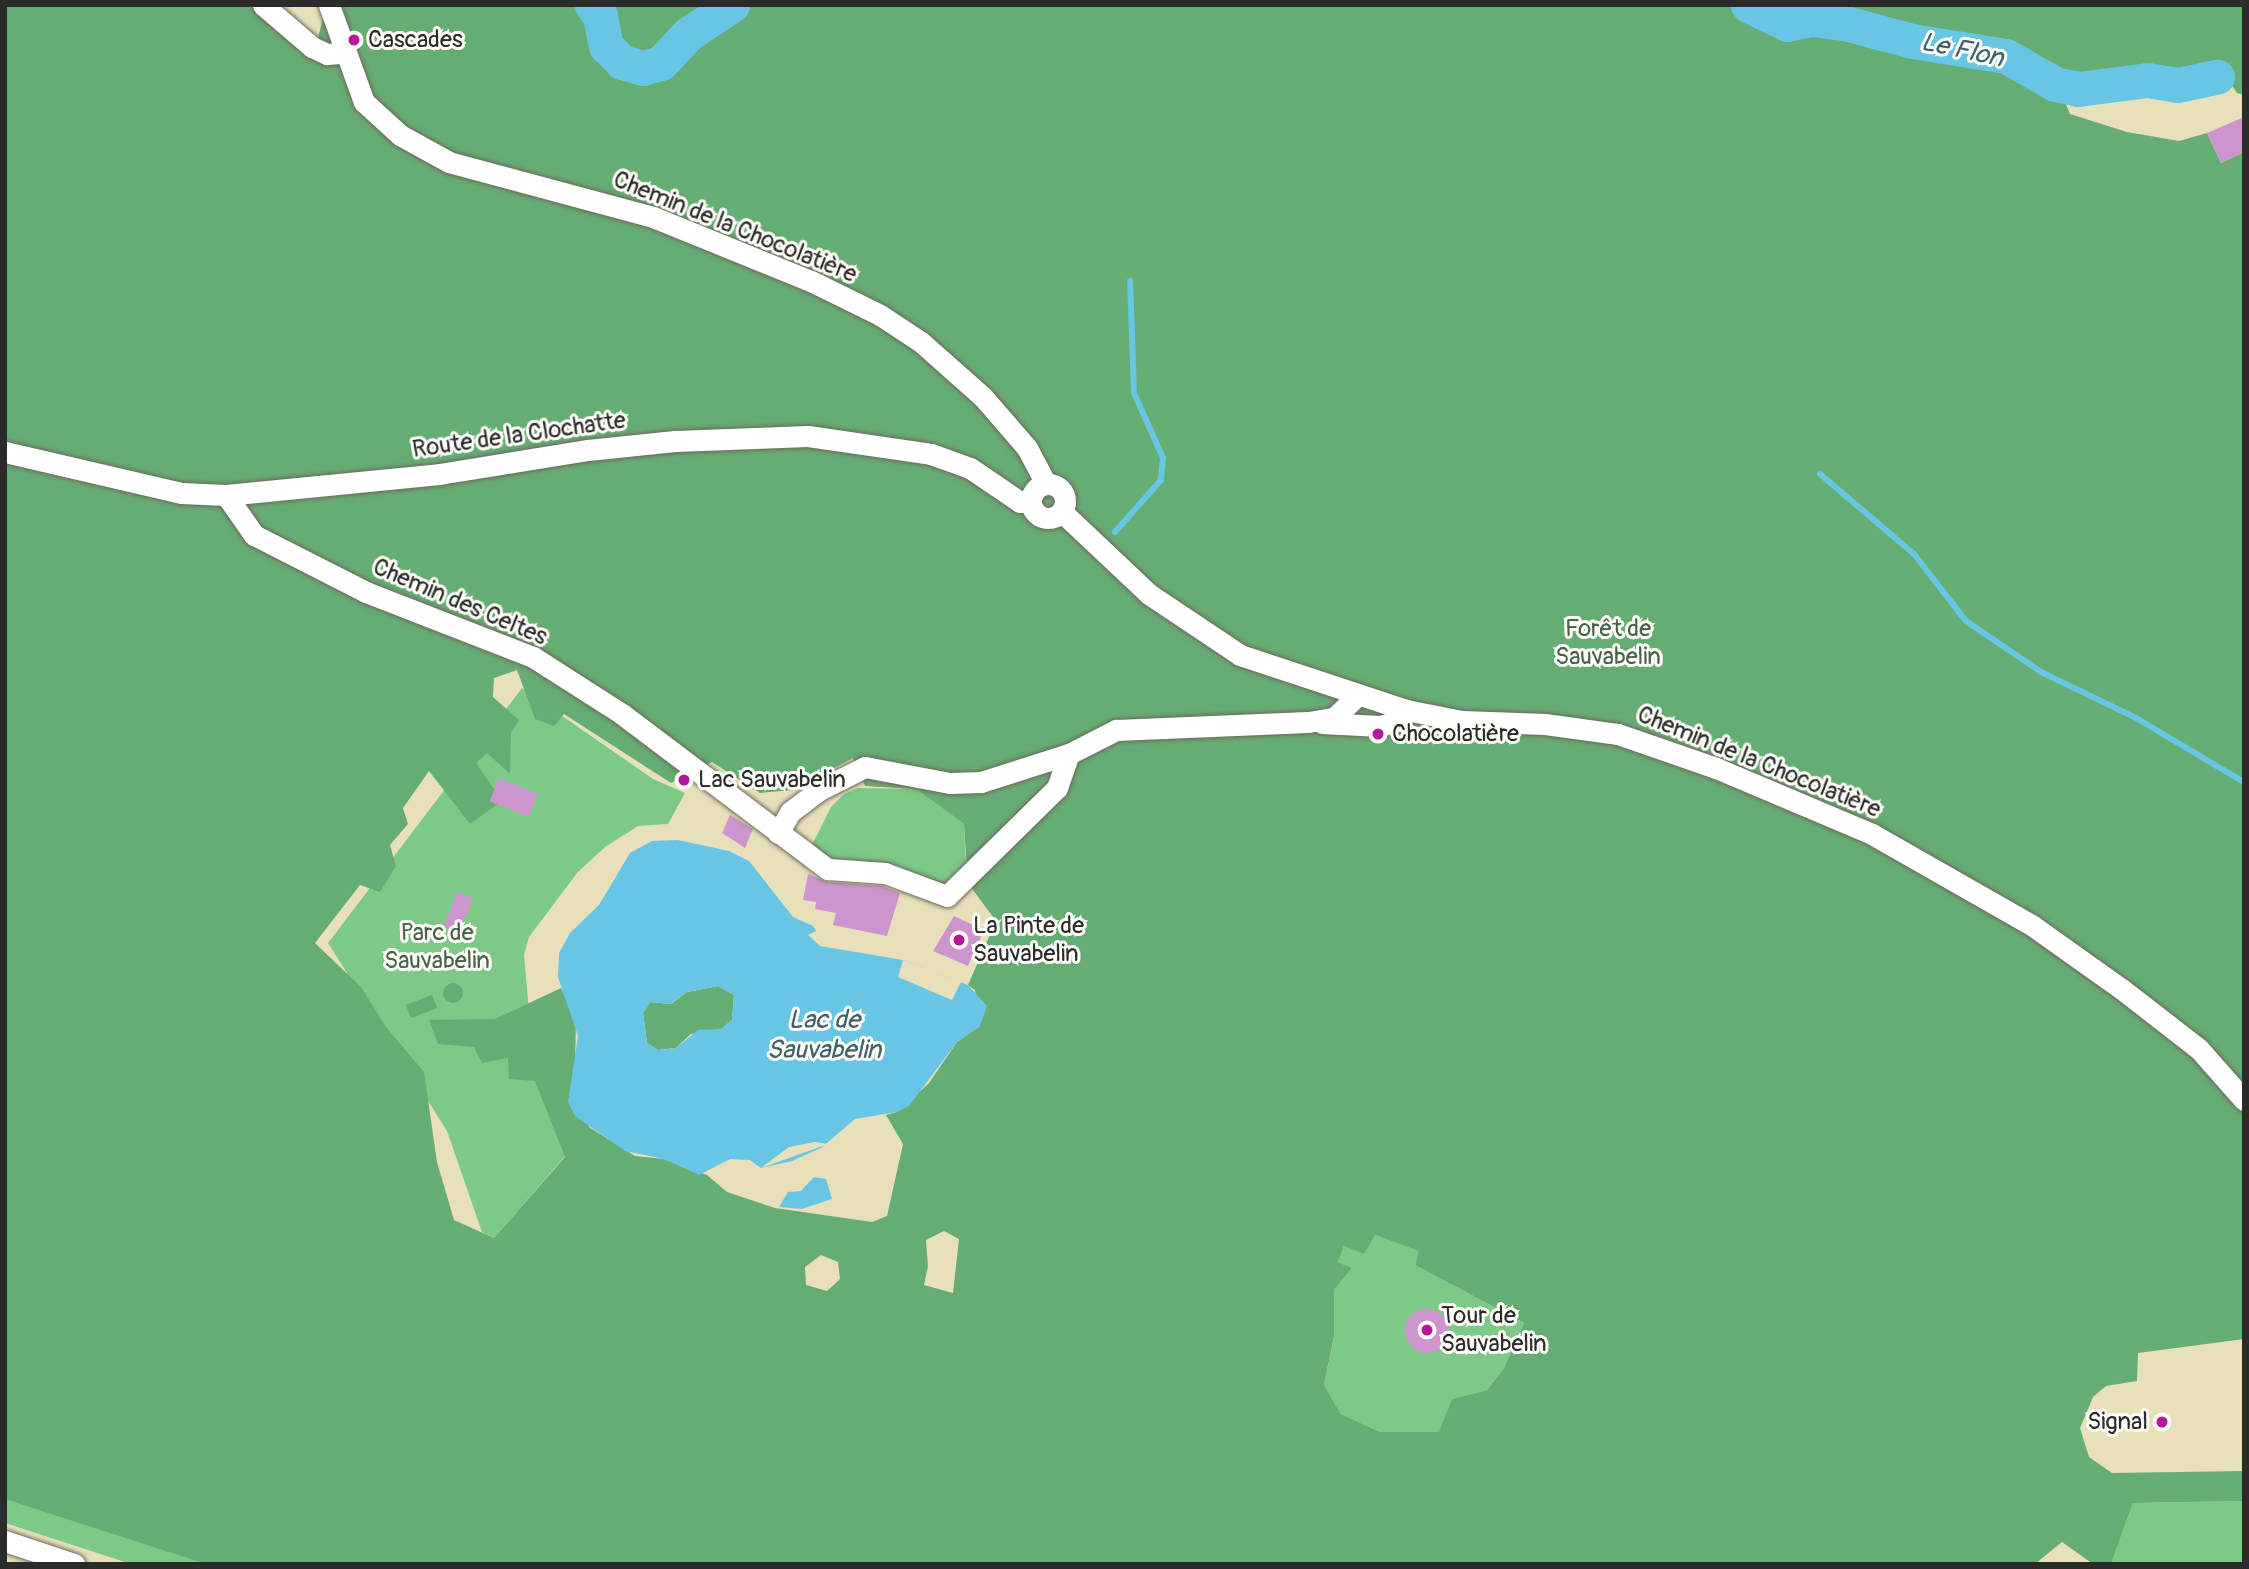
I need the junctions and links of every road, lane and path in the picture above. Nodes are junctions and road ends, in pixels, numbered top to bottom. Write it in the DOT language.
graph roads {
  1 [pos="263,5"];
  2 [pos="329,5"];
  3 [pos="343,53"];
  4 [pos="5,452"];
  5 [pos="1046,483"];
  6 [pos="226,495"];
  7 [pos="1030,502"];
  8 [pos="1062,512"];
  9 [pos="1357,696"];
  10 [pos="1406,710"];
  11 [pos="1296,722"];
  12 [pos="1069,754"];
  13 [pos="778,833"];
  14 [pos="2244,1100"];
  15 [pos="16,1551"];
  16 [pos="74,1564"];
  1 -- 3 [label="street"];
  2 -- 3 [label="street, Chemin de la Chocolatière"];
  3 -- 5 [label="street, Chemin de la Chocolatière"];
  4 -- 6 [label="street, Route de la Clochatte"];
  5 -- 7 [label="street"];
  5 -- 8 [label="street"];
  6 -- 7 [label="street, Route de la Clochatte"];
  6 -- 13 [label="street, Chemin des Celtes"];
  7 -- 8 [label="street"];
  8 -- 9 [label="street, Chemin de la Chocolatière"];
  9 -- 10 [label="street, Chemin de la Chocolatière"];
  9 -- 11 [label="street"];
  10 -- 11 [label="street"];
  10 -- 14 [label="street, Chemin de la Chocolatière"];
  11 -- 12 [label="street"];
  12 -- 13 [label="street"];
  12 -- 13 [label="street, Chemin des Celtes"];
  15 -- 16 [label="street"];
}
